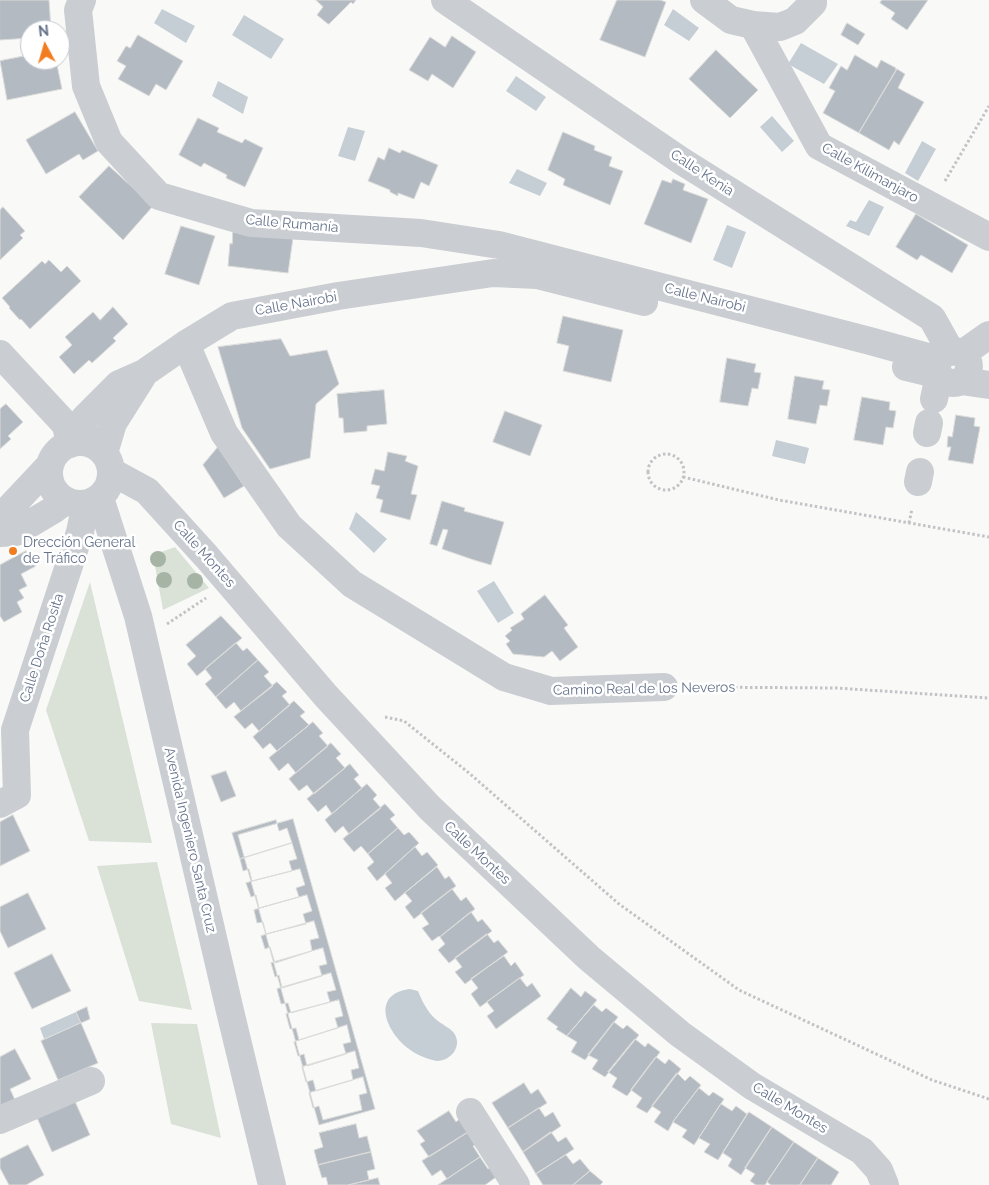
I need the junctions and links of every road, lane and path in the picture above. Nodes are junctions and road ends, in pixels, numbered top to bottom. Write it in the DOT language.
graph roads {
  1 [pos="82,0"];
  2 [pos="444,0"];
  3 [pos="704,0"];
  4 [pos="813,0"];
  5 [pos="753,25"];
  6 [pos="989,106"];
  7 [pos="930,206"];
  8 [pos="989,237"];
  9 [pos="499,245"];
  10 [pos="493,273"];
  11 [pos="989,335"];
  12 [pos="186,344"];
  13 [pos="0,354"];
  14 [pos="989,386"];
  15 [pos="934,428"];
  16 [pos="92,453"];
  17 [pos="49,466"];
  18 [pos="684,477"];
  19 [pos="84,501"];
  20 [pos="0,531"];
  21 [pos="989,537"];
  22 [pos="209,596"];
  23 [pos="160,628"];
  24 [pos="664,687"];
  25 [pos="989,698"];
  26 [pos="385,717"];
  27 [pos="9,799"];
  28 [pos="91,1081"];
  29 [pos="989,1098"];
  30 [pos="470,1112"];
  31 [pos="0,1120"];
  32 [pos="272,1185"];
  33 [pos="516,1185"];
  34 [pos="885,1185"];
  1 -- 9 [label="street, Calle Rumanía"];
  2 -- 15 [label="street, Calle Kenia"];
  3 -- 5 [label="street"];
  4 -- 5 [label="street"];
  5 -- 7 [label="street, Calle Kilimanjaro"];
  6 -- 7 [label="path"];
  7 -- 8 [label="street, Calle Kilimanjaro"];
  9 -- 10 [label="street"];
  9 -- 15 [label="street, Calle Nairobi"];
  10 -- 12 [label="street, Calle Nairobi"];
  10 -- 15 [label="street, Calle Nairobi"];
  11 -- 15 [label="street"];
  12 -- 16 [label="street, Calle Nairobi"];
  12 -- 24 [label="street, Camino Real de los Neveros"];
  13 -- 16 [label="street"];
  14 -- 15 [label="street, Calle Nairobi"];
  15 -- 18 [label="path"];
  15 -- 21 [label="path"];
  16 -- 17 [label="street"];
  16 -- 19 [label="street"];
  16 -- 34 [label="street, Calle Montes"];
  17 -- 19 [label="street"];
  17 -- 20 [label="street"];
  18 -- 18 [label="path"];
  19 -- 20 [label="street"];
  19 -- 27 [label="street, Calle Doña Rosita"];
  19 -- 32 [label="street, Avenida Ingeniero Santa Cruz"];
  22 -- 23 [label="path"];
  24 -- 25 [label="path, Camino Real de los Neveros"];
  26 -- 29 [label="path"];
  28 -- 31 [label="street"];
  30 -- 33 [label="street"];
}
